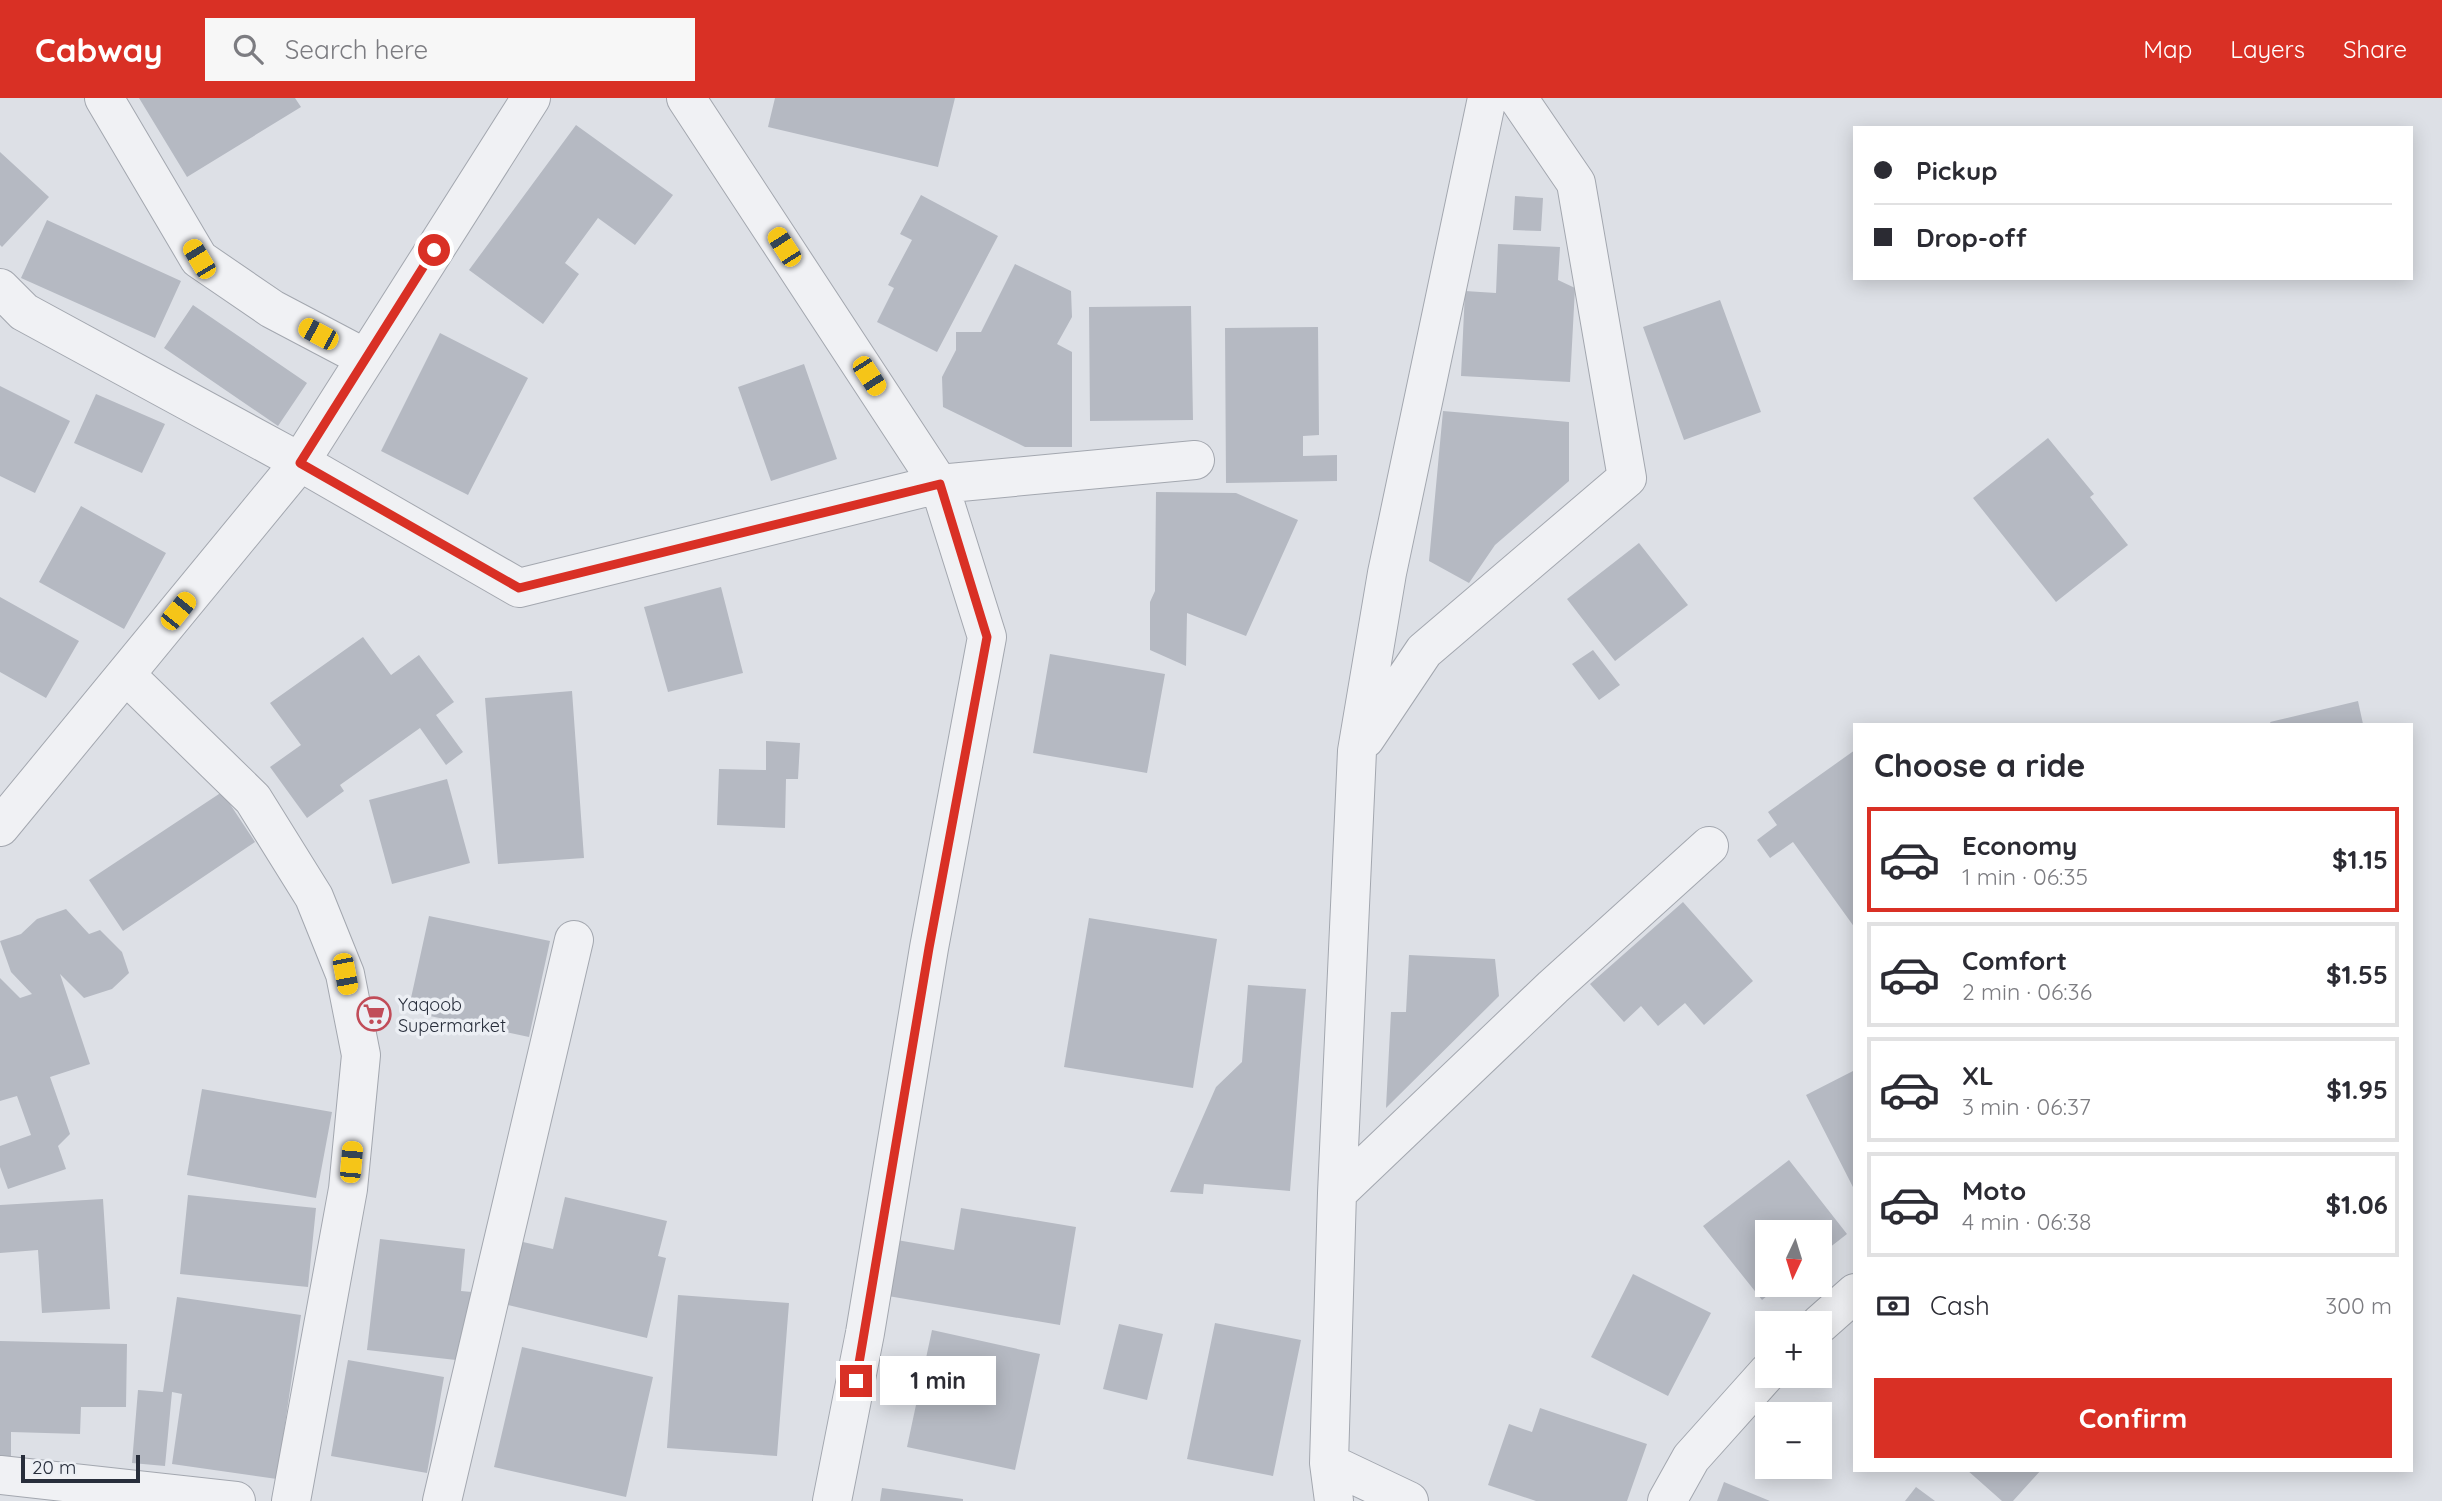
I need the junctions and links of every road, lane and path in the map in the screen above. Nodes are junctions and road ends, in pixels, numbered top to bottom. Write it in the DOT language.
graph roads {
  1 [pos="104,98"];
  2 [pos="531,98"];
  3 [pos="686,98"];
  4 [pos="1487,98"];
  5 [pos="1518,98"];
  6 [pos="0,288"];
  7 [pos="365,358"];
  8 [pos="1195,460"];
  9 [pos="300,463"];
  10 [pos="940,484"];
  11 [pos="126,675"];
  12 [pos="1357,751"];
  13 [pos="0,827"];
  14 [pos="1709,846"];
  15 [pos="574,940"];
  16 [pos="1337,1193"];
  17 [pos="1853,1295"];
  18 [pos="1832,1313"];
  19 [pos="1755,1387"];
  20 [pos="1329,1463"];
  21 [pos="0,1475"];
  22 [pos="236,1501"];
  23 [pos="291,1501"];
  24 [pos="442,1501"];
  25 [pos="832,1501"];
  26 [pos="1334,1501"];
  27 [pos="1409,1501"];
  28 [pos="1667,1501"];
  1 -- 7 [label="street"];
  2 -- 7 [label="street"];
  3 -- 10 [label="street"];
  4 -- 12 [label="street"];
  5 -- 12 [label="street"];
  6 -- 9 [label="street"];
  7 -- 9 [label="street"];
  8 -- 10 [label="street"];
  9 -- 10 [label="street"];
  9 -- 11 [label="street"];
  10 -- 25 [label="street"];
  11 -- 13 [label="street"];
  11 -- 23 [label="street"];
  12 -- 16 [label="street"];
  14 -- 16 [label="street"];
  15 -- 24 [label="street"];
  16 -- 20 [label="street"];
  17 -- 18 [label="street"];
  19 -- 28 [label="street"];
  20 -- 26 [label="street"];
  20 -- 27 [label="street"];
  21 -- 22 [label="street"];
}
